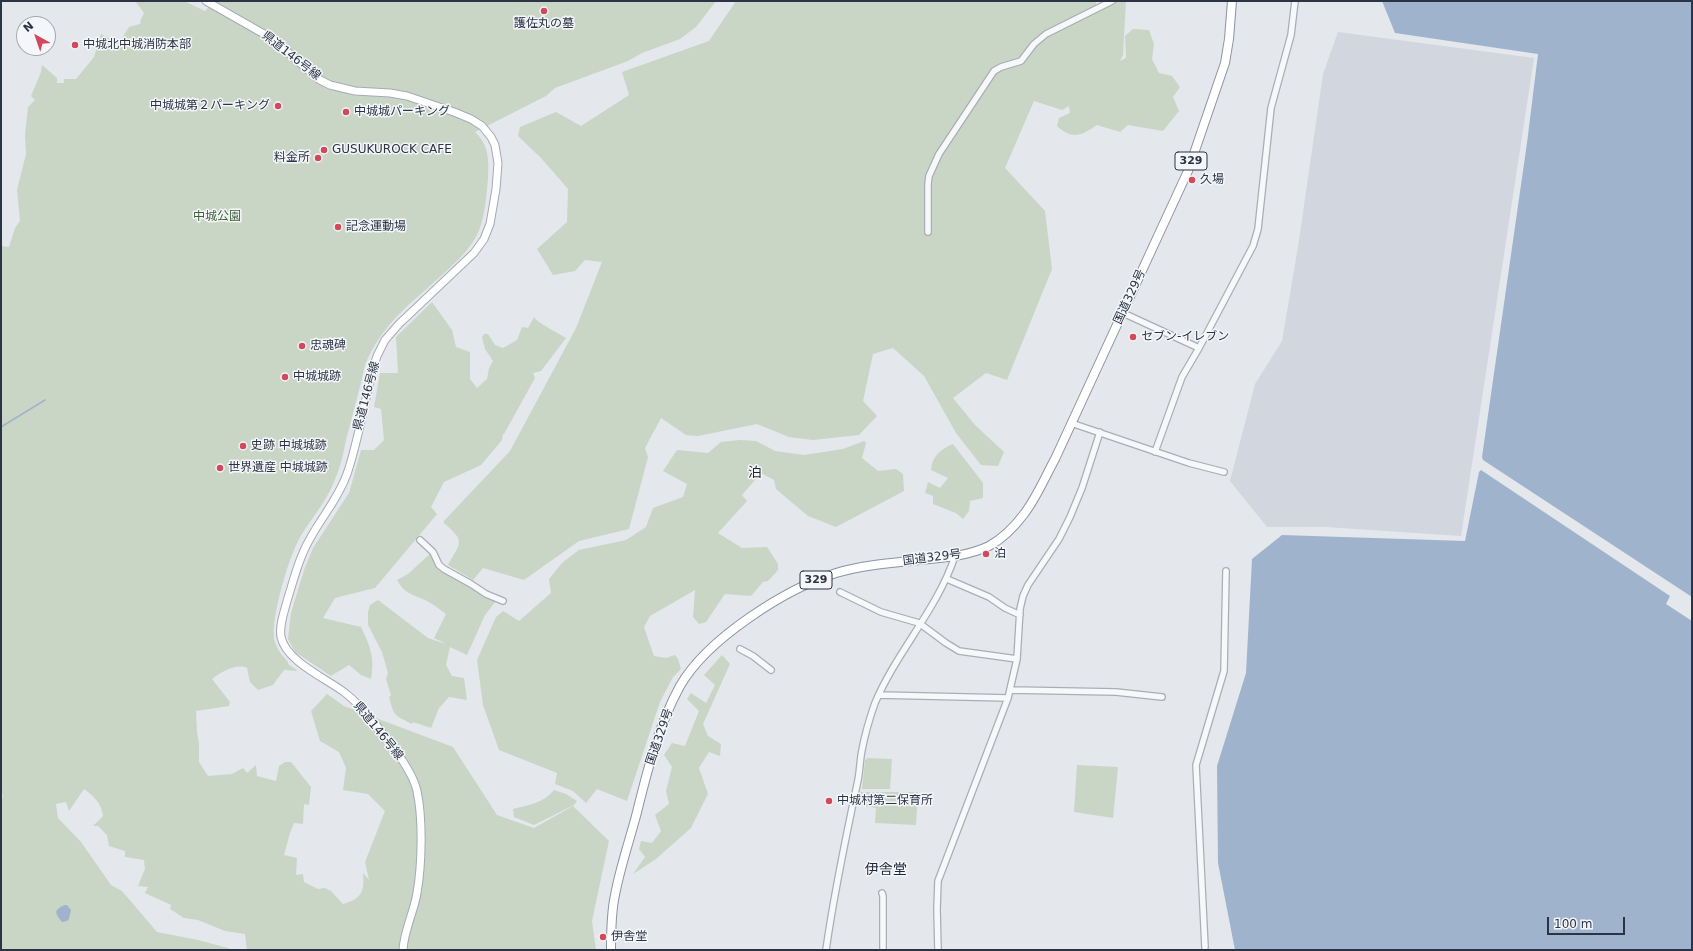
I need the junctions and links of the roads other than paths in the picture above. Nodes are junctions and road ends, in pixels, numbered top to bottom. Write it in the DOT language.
graph roads {
  1 [pos="206,1"];
  2 [pos="1112,1"];
  3 [pos="1232,1"];
  4 [pos="1295,1"];
  5 [pos="928,232"];
  6 [pos="1123,313"];
  7 [pos="1199,348"];
  8 [pos="1071,423"];
  9 [pos="1100,432"];
  10 [pos="1155,452"];
  11 [pos="1221,472"];
  12 [pos="420,540"];
  13 [pos="955,556"];
  14 [pos="1226,572"];
  15 [pos="947,579"];
  16 [pos="840,592"];
  17 [pos="504,601"];
  18 [pos="1020,615"];
  19 [pos="921,625"];
  20 [pos="740,649"];
  21 [pos="1016,660"];
  22 [pos="771,670"];
  23 [pos="1011,690"];
  24 [pos="879,695"];
  25 [pos="1162,697"];
  26 [pos="1008,698"];
  27 [pos="882,893"];
  28 [pos="1205,947"];
  29 [pos="884,949"];
  30 [pos="403,950"];
  31 [pos="611,950"];
  32 [pos="826,950"];
  33 [pos="876,950"];
  34 [pos="938,950"];
  1 -- 30 [label="main road, 県道146号線"];
  2 -- 5 [label="street"];
  3 -- 6 [label="highway, 国道329号 / 329"];
  4 -- 7 [label="street"];
  6 -- 7 [label="street"];
  6 -- 8 [label="highway, 国道329号 / 329"];
  7 -- 10 [label="street"];
  8 -- 9 [label="street"];
  8 -- 13 [label="highway, 国道329号 / 329"];
  9 -- 10 [label="street"];
  9 -- 18 [label="street"];
  10 -- 11 [label="street"];
  12 -- 17 [label="street"];
  13 -- 15 [label="street"];
  13 -- 31 [label="highway, 国道329号 / 329"];
  14 -- 28 [label="street"];
  15 -- 18 [label="street"];
  15 -- 19 [label="street"];
  16 -- 19 [label="street"];
  18 -- 21 [label="street"];
  19 -- 21 [label="street"];
  19 -- 24 [label="street"];
  20 -- 22 [label="street"];
  21 -- 23 [label="street"];
  23 -- 25 [label="street"];
  23 -- 26 [label="street"];
  24 -- 26 [label="street"];
  24 -- 32 [label="street"];
  26 -- 34 [label="street"];
  27 -- 29 [label="street"];
  29 -- 33 [label="street"];
}
